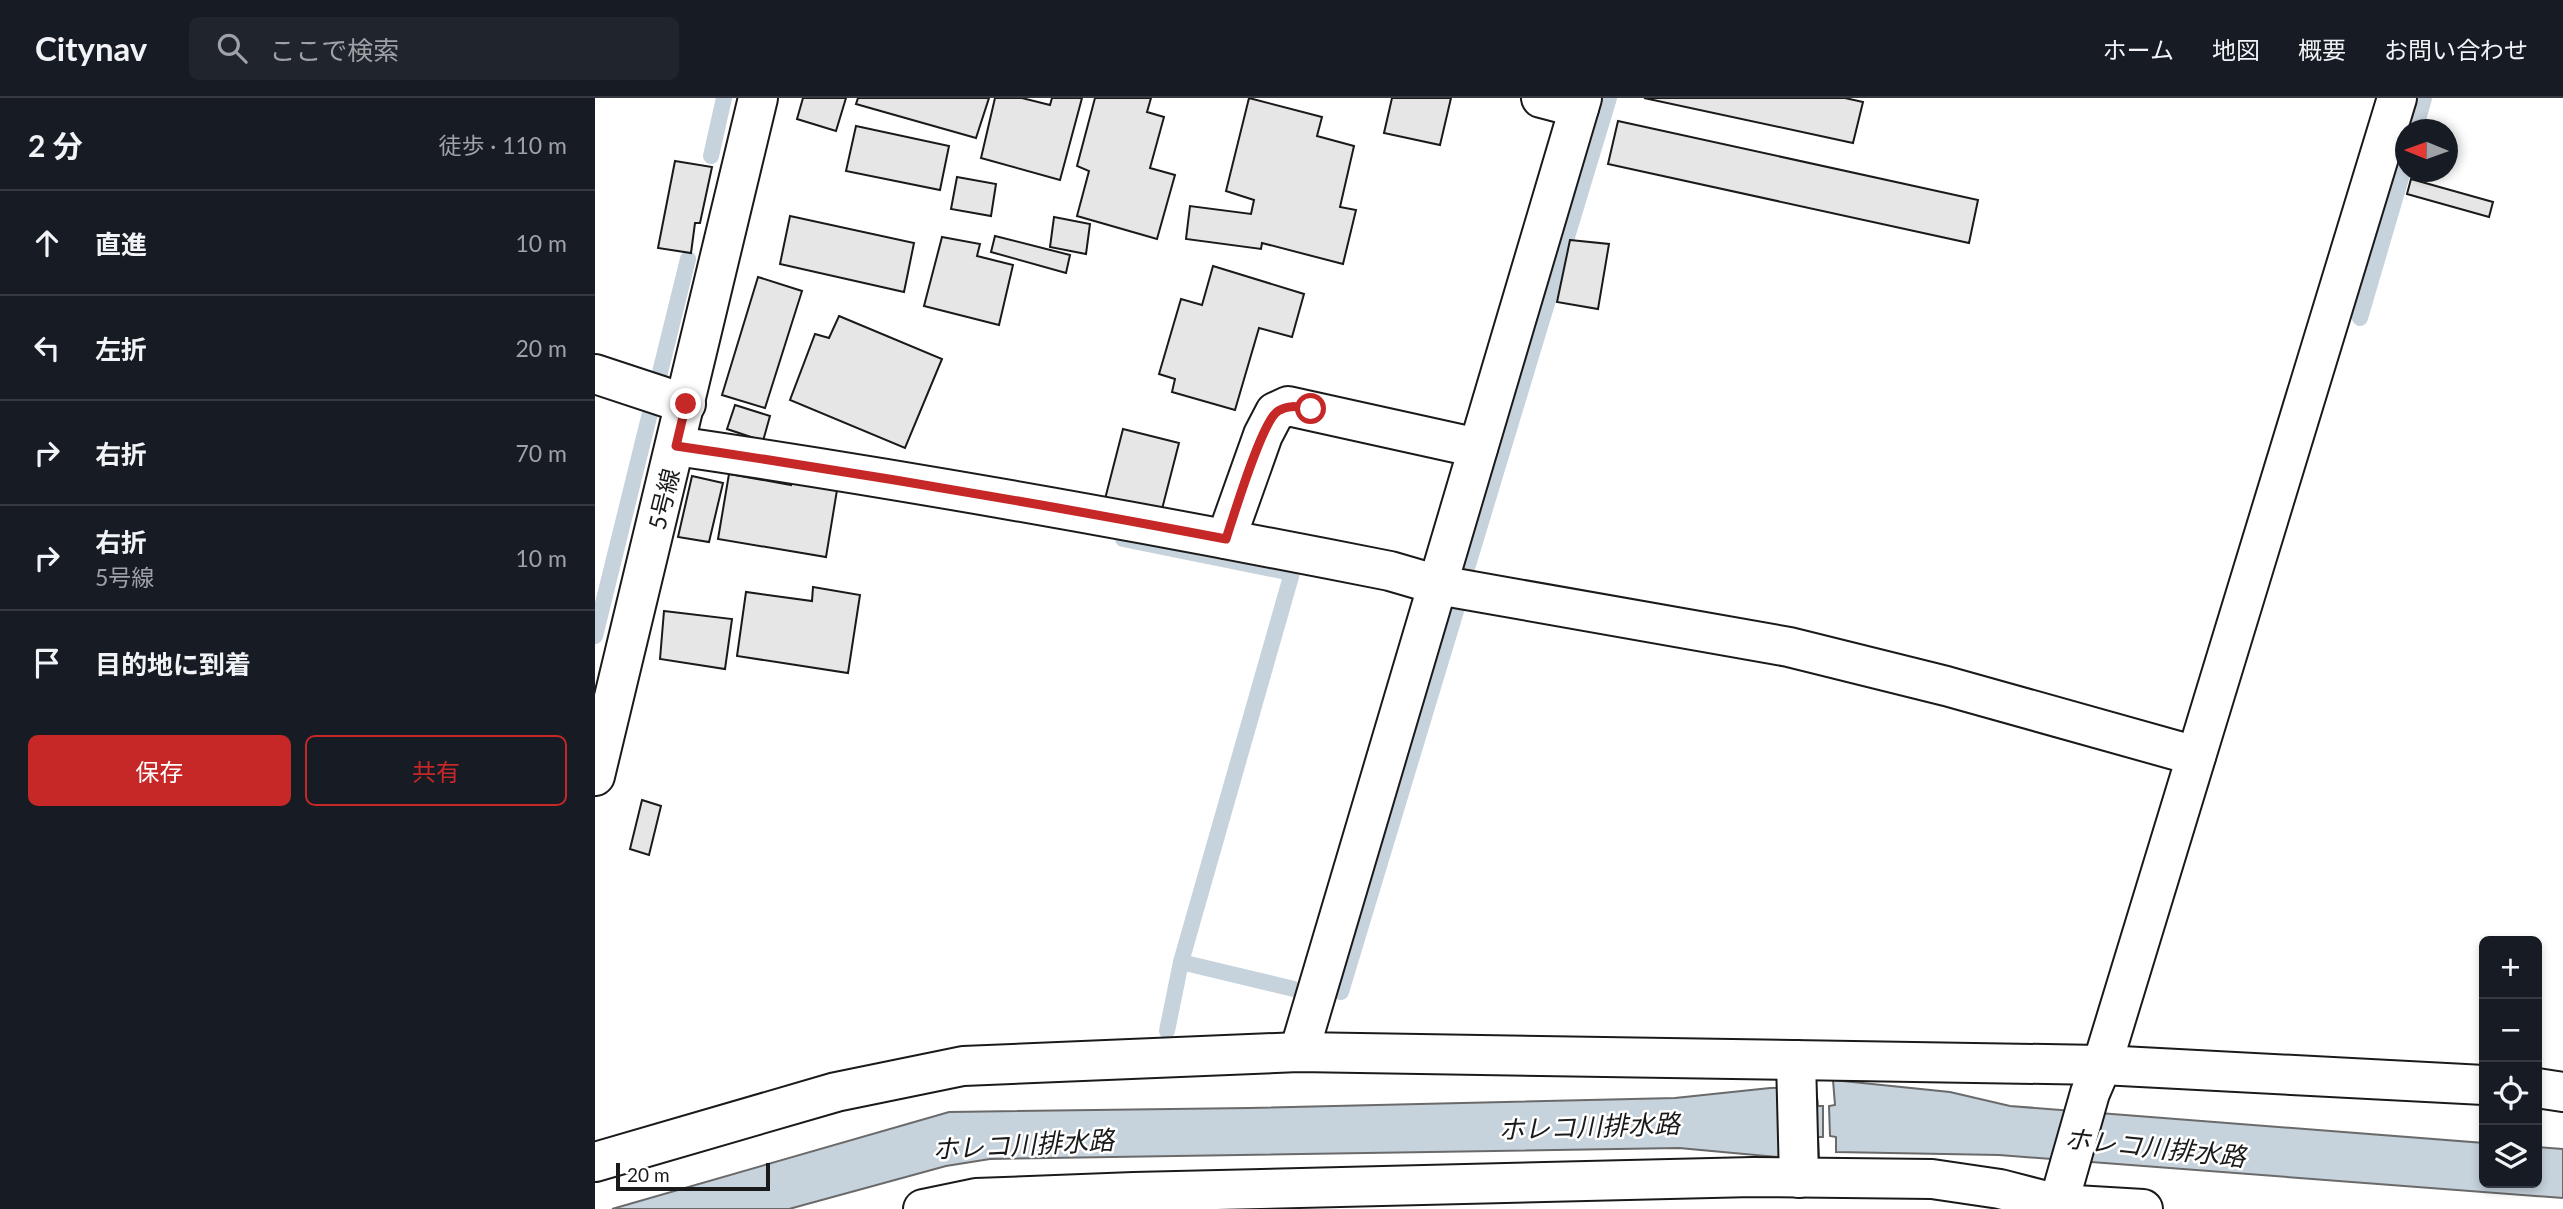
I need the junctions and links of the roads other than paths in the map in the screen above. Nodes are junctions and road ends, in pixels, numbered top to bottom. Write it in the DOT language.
graph roads {
  1 [pos="758,98"];
  2 [pos="1541,98"];
  3 [pos="2397,98"];
  4 [pos="1581,103"];
  5 [pos="595,374"];
  6 [pos="686,404"];
  7 [pos="676,446"];
  8 [pos="1478,448"];
  9 [pos="1226,539"];
  10 [pos="1438,585"];
  11 [pos="2196,756"];
  12 [pos="595,776"];
  13 [pos="1299,1052"];
  14 [pos="1796,1060"];
  15 [pos="2096,1079"];
  16 [pos="2479,1085"];
  17 [pos="2542,1089"];
  18 [pos="2563,1092"];
  19 [pos="595,1162"];
  20 [pos="1799,1178"];
  21 [pos="2060,1199"];
  22 [pos="923,1209"];
  23 [pos="2143,1209"];
  1 -- 6 [label="street, 5号線"];
  2 -- 4 [label="street"];
  3 -- 11 [label="street"];
  4 -- 8 [label="street"];
  5 -- 6 [label="street"];
  6 -- 7 [label="street, 5号線"];
  7 -- 9 [label="street"];
  7 -- 12 [label="street, 5号線"];
  8 -- 9 [label="street"];
  8 -- 10 [label="street"];
  9 -- 10 [label="street"];
  10 -- 11 [label="street"];
  10 -- 13 [label="street"];
  11 -- 15 [label="street"];
  13 -- 14 [label="street"];
  13 -- 19 [label="street"];
  14 -- 15 [label="street"];
  14 -- 20 [label="street"];
  15 -- 16 [label="street"];
  15 -- 21 [label="street"];
  17 -- 18 [label="street"];
  20 -- 21 [label="street"];
  20 -- 22 [label="street"];
  21 -- 23 [label="street"];
}
